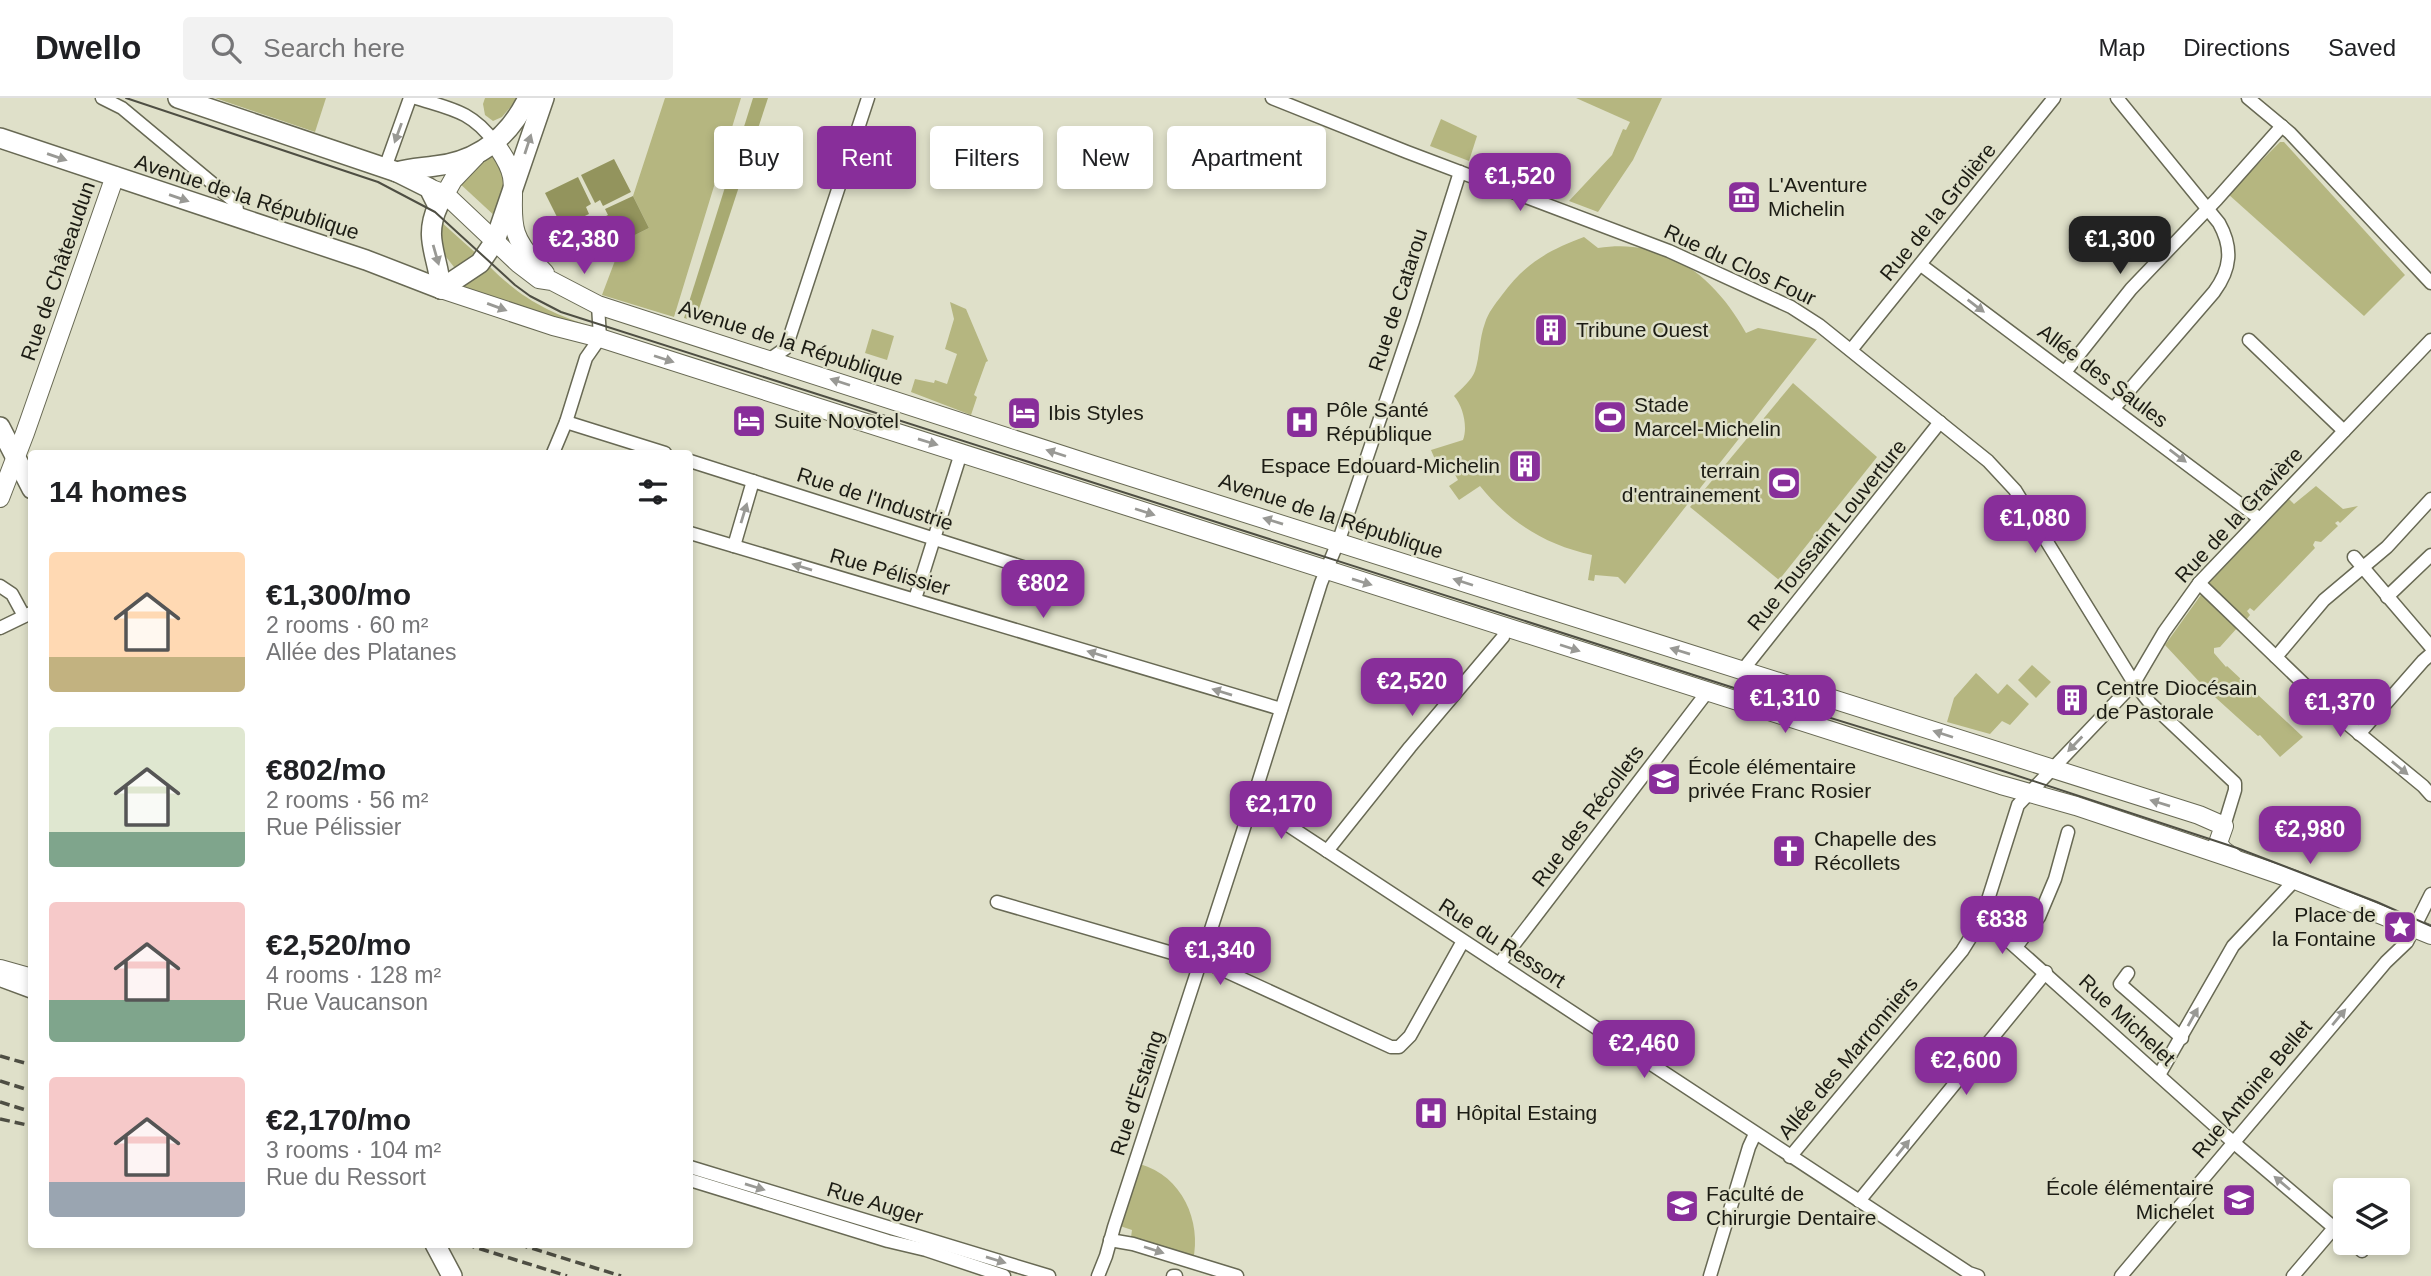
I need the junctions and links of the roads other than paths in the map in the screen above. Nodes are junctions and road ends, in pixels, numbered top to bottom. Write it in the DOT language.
graph roads {
  1 [pos="102,98"];
  2 [pos="177,98"];
  3 [pos="410,98"];
  4 [pos="416,98"];
  5 [pos="528,98"];
  6 [pos="544,98"];
  7 [pos="868,98"];
  8 [pos="1272,98"];
  9 [pos="2054,98"];
  10 [pos="2117,98"];
  11 [pos="2248,98"];
  12 [pos="2282,126"];
  13 [pos="0,138"];
  14 [pos="495,143"];
  15 [pos="475,156"];
  16 [pos="391,170"];
  17 [pos="1460,172"];
  18 [pos="115,177"];
  19 [pos="513,190"];
  20 [pos="437,196"];
  21 [pos="2207,209"];
  22 [pos="238,218"];
  23 [pos="495,241"];
  24 [pos="1921,265"];
  25 [pos="552,281"];
  26 [pos="2431,283"];
  27 [pos="441,289"];
  28 [pos="598,305"];
  29 [pos="577,332"];
  30 [pos="600,338"];
  31 [pos="2249,340"];
  32 [pos="2431,340"];
  33 [pos="786,348"];
  34 [pos="1851,350"];
  35 [pos="586,358"];
  36 [pos="769,359"];
  37 [pos="796,368"];
  38 [pos="2065,372"];
  39 [pos="2114,408"];
  40 [pos="566,422"];
  41 [pos="1941,422"];
  42 [pos="1,430"];
  43 [pos="2344,431"];
  44 [pos="554,450"];
  45 [pos="655,450"];
  46 [pos="961,453"];
  47 [pos="24,460"];
  48 [pos="693,462"];
  49 [pos="753,481"];
  50 [pos="0,498"];
  51 [pos="2431,499"];
  52 [pos="2260,519"];
  53 [pos="693,534"];
  54 [pos="934,538"];
  55 [pos="734,546"];
  56 [pos="2431,555"];
  57 [pos="2354,556"];
  58 [pos="1332,557"];
  59 [pos="2362,567"];
  60 [pos="1048,575"];
  61 [pos="2199,583"];
  62 [pos="0,586"];
  63 [pos="2387,597"];
  64 [pos="915,599"];
  65 [pos="28,614"];
  66 [pos="1505,627"];
  67 [pos="0,628"];
  68 [pos="2431,647"];
  69 [pos="2431,654"];
  70 [pos="2276,657"];
  71 [pos="1742,671"];
  72 [pos="2134,683"];
  73 [pos="1708,691"];
  74 [pos="1281,709"];
  75 [pos="2359,734"];
  76 [pos="2050,770"];
  77 [pos="2428,786"];
  78 [pos="2029,792"];
  79 [pos="1251,804"];
  80 [pos="2068,832"];
  81 [pos="2222,832"];
  82 [pos="2191,846"];
  83 [pos="1327,851"];
  84 [pos="2237,860"];
  85 [pos="2295,880"];
  86 [pos="2430,895"];
  87 [pos="997,902"];
  88 [pos="1987,917"];
  89 [pos="2422,932"];
  90 [pos="1463,941"];
  91 [pos="2431,945"];
  92 [pos="2017,947"];
  93 [pos="1200,962"];
  94 [pos="1499,964"];
  95 [pos="0,969"];
  96 [pos="2046,972"];
  97 [pos="2128,973"];
  98 [pos="28,977"];
  99 [pos="0,980"];
  100 [pos="28,990"];
  101 [pos="2182,1038"];
  102 [pos="2159,1075"];
  103 [pos="1755,1134"];
  104 [pos="2233,1142"];
  105 [pos="1790,1157"];
  106 [pos="693,1168"];
  107 [pos="693,1181"];
  108 [pos="1859,1201"];
  109 [pos="2333,1226"];
  110 [pos="2333,1228"];
  111 [pos="1110,1240"];
  112 [pos="437,1248"];
  113 [pos="1971,1275"];
  114 [pos="452,1276"];
  115 [pos="1004,1276"];
  116 [pos="1049,1276"];
  117 [pos="1098,1276"];
  118 [pos="1237,1276"];
  119 [pos="1710,1276"];
  120 [pos="2121,1276"];
  121 [pos="2293,1276"];
  1 -- 22 [label="street"];
  2 -- 16 [label="main road"];
  3 -- 16 [label="street, one-way"];
  4 -- 14 [label="street"];
  5 -- 14 [label="main road"];
  19 -- 6 [label="main road, one-way"];
  7 -- 33 [label="street"];
  8 -- 17 [label="street, Rue du Clos Four"];
  9 -- 24 [label="street, Rue de la Grolière"];
  10 -- 21 [label="street"];
  11 -- 12 [label="street"];
  12 -- 21 [label="street"];
  12 -- 26 [label="street"];
  13 -- 18 [label="main road, Avenue de la République, one-way"];
  14 -- 15 [label="main road"];
  14 -- 19 [label="main road"];
  15 -- 16 [label="main road"];
  15 -- 20 [label="main road"];
  16 -- 20 [label="main road"];
  17 -- 34 [label="street, Rue du Clos Four"];
  17 -- 58 [label="street, Rue de Catarou"];
  18 -- 22 [label="main road, Avenue de la République, one-way"];
  18 -- 47 [label="main road, Rue de Châteaudun"];
  19 -- 23 [label="main road"];
  19 -- 25 [label="main road, Avenue de la République"];
  20 -- 23 [label="main road, Avenue de la République"];
  20 -- 27 [label="main road, one-way"];
  21 -- 38 [label="street"];
  21 -- 39 [label="street"];
  22 -- 27 [label="main road, Avenue de la République"];
  23 -- 25 [label="main road, Avenue de la République"];
  23 -- 27 [label="main road"];
  24 -- 34 [label="street, Rue de la Grolière"];
  24 -- 38 [label="street, Allée des Saules, one-way"];
  25 -- 28 [label="main road, Avenue de la République"];
  27 -- 29 [label="main road, Avenue de la République, one-way"];
  28 -- 30 [label="street"];
  28 -- 36 [label="main road, Avenue de la République"];
  29 -- 30 [label="main road, Avenue de la République"];
  29 -- 35 [label="street"];
  30 -- 35 [label="street"];
  30 -- 46 [label="main road, Avenue de la République, one-way"];
  31 -- 43 [label="street"];
  32 -- 43 [label="street, Rue de la Gravière"];
  33 -- 36 [label="street"];
  33 -- 37 [label="street"];
  34 -- 41 [label="street, Rue du Clos Four"];
  35 -- 40 [label="street"];
  36 -- 37 [label="main road, Avenue de la République"];
  58 -- 37 [label="main road, Avenue de la République, one-way"];
  38 -- 39 [label="street, Allée des Saules"];
  39 -- 52 [label="street, Allée des Saules, one-way"];
  40 -- 44 [label="street"];
  40 -- 45 [label="street"];
  41 -- 71 [label="street, Rue Toussaint Louverture"];
  41 -- 72 [label="street, Rue du Clos Four"];
  42 -- 47 [label="main road"];
  43 -- 52 [label="street, Rue de la Gravière"];
  46 -- 54 [label="street"];
  46 -- 58 [label="main road, Avenue de la République, one-way"];
  47 -- 50 [label="main road, Rue de Châteaudun"];
  48 -- 49 [label="street, Rue de l'Industrie"];
  49 -- 54 [label="street, Rue de l'Industrie"];
  55 -- 49 [label="street, one-way"];
  51 -- 59 [label="street"];
  52 -- 61 [label="street, Rue de la Gravière"];
  53 -- 55 [label="street, Rue Pélissier"];
  54 -- 60 [label="street, Rue de l'Industrie"];
  54 -- 64 [label="street"];
  64 -- 55 [label="street, Rue Pélissier, one-way"];
  56 -- 63 [label="street"];
  57 -- 59 [label="street"];
  58 -- 66 [label="main road, Avenue de la République, one-way"];
  71 -- 58 [label="main road, Avenue de la République, one-way"];
  58 -- 74 [label="street, Rue d'Estaing"];
  59 -- 63 [label="street"];
  59 -- 70 [label="street"];
  61 -- 70 [label="street"];
  61 -- 72 [label="street, Rue de la Gravière"];
  62 -- 65 [label="street"];
  63 -- 68 [label="street"];
  74 -- 64 [label="street, Rue Pélissier, one-way"];
  65 -- 67 [label="street"];
  66 -- 73 [label="main road, Avenue de la République, one-way"];
  66 -- 83 [label="street"];
  69 -- 75 [label="street"];
  70 -- 75 [label="street"];
  76 -- 71 [label="main road, Avenue de la République, one-way"];
  72 -- 76 [label="street, Rue de la Gravière, one-way"];
  72 -- 81 [label="street, Rue du Clos Four"];
  73 -- 78 [label="main road, Avenue de la République"];
  73 -- 94 [label="street, Rue des Récollets"];
  74 -- 79 [label="street, Rue d'Estaing"];
  75 -- 77 [label="street, one-way"];
  76 -- 78 [label="street"];
  81 -- 76 [label="main road, Avenue de la République, one-way"];
  78 -- 82 [label="main road, Avenue de la République"];
  78 -- 88 [label="street"];
  79 -- 83 [label="street, Rue du Ressort"];
  79 -- 93 [label="street, Rue d'Estaing"];
  80 -- 92 [label="street"];
  81 -- 82 [label="street"];
  81 -- 84 [label="main road"];
  82 -- 84 [label="main road, Avenue de la République"];
  83 -- 90 [label="street, Rue du Ressort"];
  84 -- 85 [label="main road, Avenue de la République"];
  85 -- 89 [label="main road, Avenue de la République"];
  101 -- 85 [label="street, one-way"];
  86 -- 89 [label="street"];
  87 -- 93 [label="street"];
  88 -- 92 [label="street, Rue Michelet"];
  88 -- 105 [label="street, Allée des Marronniers"];
  89 -- 91 [label="main road"];
  104 -- 89 [label="street, Rue Antoine Bellet, one-way"];
  90 -- 93 [label="street"];
  90 -- 94 [label="street, Rue du Ressort"];
  92 -- 96 [label="street, Rue Michelet"];
  93 -- 111 [label="street, Rue d'Estaing"];
  94 -- 103 [label="street, Rue du Ressort"];
  95 -- 98 [label="main road"];
  96 -- 102 [label="street, Rue Michelet"];
  108 -- 96 [label="street, one-way"];
  97 -- 101 [label="street"];
  99 -- 100 [label="street"];
  101 -- 102 [label="street"];
  102 -- 104 [label="street, Rue Michelet"];
  103 -- 105 [label="street, Rue du Ressort"];
  103 -- 119 [label="street"];
  109 -- 104 [label="street, Rue Michelet, one-way"];
  104 -- 120 [label="street, Rue Antoine Bellet"];
  105 -- 108 [label="street, Rue du Ressort"];
  106 -- 116 [label="street, Rue Auger, one-way"];
  107 -- 115 [label="street"];
  108 -- 113 [label="street, Rue du Ressort"];
  110 -- 121 [label="street"];
  111 -- 117 [label="street"];
  111 -- 118 [label="street, one-way"];
  112 -- 114 [label="main road"];
}
